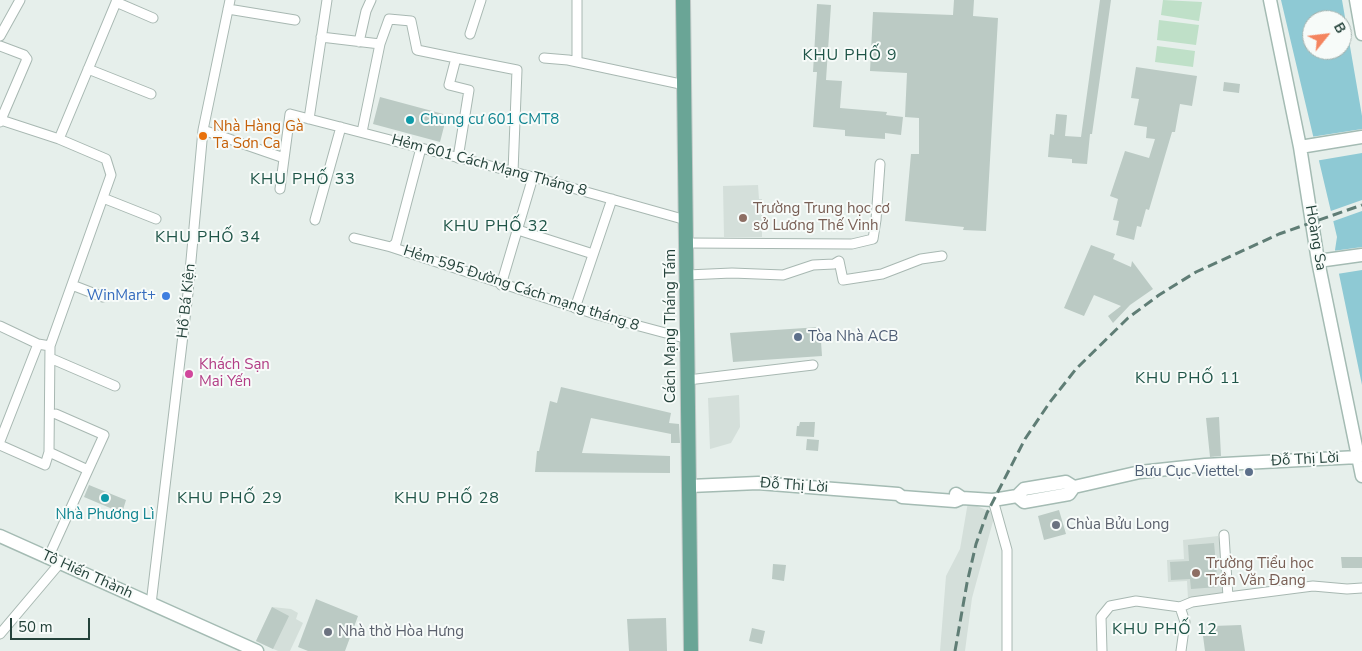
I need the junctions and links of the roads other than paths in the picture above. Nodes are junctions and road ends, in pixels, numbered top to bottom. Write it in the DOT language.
graph roads {
  1 [pos="20,0"];
  2 [pos="327,0"];
  3 [pos="371,0"];
  4 [pos="577,0"];
  5 [pos="683,0"];
  6 [pos="1270,0"];
  7 [pos="1356,0"];
  8 [pos="116,1"];
  9 [pos="485,1"];
  10 [pos="229,4"];
  11 [pos="153,18"];
  12 [pos="295,20"];
  13 [pos="470,34"];
  14 [pos="1362,34"];
  15 [pos="0,36"];
  16 [pos="321,37"];
  17 [pos="359,42"];
  18 [pos="380,44"];
  19 [pos="0,46"];
  20 [pos="456,58"];
  21 [pos="544,58"];
  22 [pos="577,61"];
  23 [pos="88,69"];
  24 [pos="684,85"];
  25 [pos="151,94"];
  26 [pos="308,119"];
  27 [pos="1,121"];
  28 [pos="341,127"];
  29 [pos="203,130"];
  30 [pos="362,132"];
  31 [pos="1362,137"];
  32 [pos="59,139"];
  33 [pos="1362,145"];
  34 [pos="421,148"];
  35 [pos="1306,150"];
  36 [pos="284,158"];
  37 [pos="458,158"];
  38 [pos="880,164"];
  39 [pos="513,172"];
  40 [pos="534,177"];
  41 [pos="280,188"];
  42 [pos="103,198"];
  43 [pos="612,199"];
  44 [pos="156,219"];
  45 [pos="315,220"];
  46 [pos="686,220"];
  47 [pos="518,230"];
  48 [pos="354,238"];
  49 [pos="687,243"];
  50 [pos="391,247"];
  51 [pos="593,254"];
  52 [pos="1362,255"];
  53 [pos="942,256"];
  54 [pos="1334,263"];
  55 [pos="1362,263"];
  56 [pos="1319,265"];
  57 [pos="687,275"];
  58 [pos="72,285"];
  59 [pos="501,285"];
  60 [pos="103,297"];
  61 [pos="575,308"];
  62 [pos="0,326"];
  63 [pos="688,339"];
  64 [pos="38,344"];
  65 [pos="50,346"];
  66 [pos="50,358"];
  67 [pos="813,365"];
  68 [pos="688,380"];
  69 [pos="115,386"];
  70 [pos="56,414"];
  71 [pos="0,441"];
  72 [pos="0,445"];
  73 [pos="49,452"];
  74 [pos="1358,457"];
  75 [pos="88,470"];
  76 [pos="1362,476"];
  77 [pos="690,486"];
  78 [pos="1000,495"];
  79 [pos="0,536"];
  80 [pos="1224,536"];
  81 [pos="54,561"];
  82 [pos="1362,588"];
  83 [pos="1228,597"];
  84 [pos="152,604"];
  85 [pos="1180,608"];
  86 [pos="0,634"];
  87 [pos="257,651"];
  88 [pos="690,651"];
  89 [pos="1007,651"];
  90 [pos="1102,651"];
  91 [pos="1181,651"];
  1 -- 15 [label="street"];
  2 -- 16 [label="street"];
  3 -- 17 [label="street"];
  4 -- 22 [label="street"];
  5 -- 24 [label="main road, Cách Mạng Tháng Tám"];
  6 -- 35 [label="street, Hoàng Sa"];
  7 -- 14 [label="street"];
  8 -- 11 [label="street"];
  8 -- 23 [label="street"];
  9 -- 13 [label="street"];
  10 -- 12 [label="street"];
  10 -- 29 [label="street, Hồ Bá Kiện"];
  16 -- 17 [label="street"];
  16 -- 26 [label="street"];
  17 -- 18 [label="street"];
  18 -- 20 [label="street"];
  18 -- 30 [label="street"];
  19 -- 27 [label="street"];
  20 -- 37 [label="street"];
  20 -- 39 [label="street"];
  21 -- 22 [label="street"];
  22 -- 24 [label="street"];
  23 -- 25 [label="street"];
  23 -- 32 [label="street"];
  24 -- 46 [label="main road, Cách Mạng Tháng Tám"];
  26 -- 28 [label="street, Hẻm 601 Cách Mạng Tháng 8"];
  26 -- 36 [label="street, Hẻm 601 Cách Mạng Tháng 8"];
  27 -- 32 [label="street"];
  28 -- 30 [label="street, Hẻm 601 Cách Mạng Tháng 8"];
  28 -- 45 [label="street"];
  29 -- 36 [label="street"];
  29 -- 84 [label="street, Hồ Bá Kiện"];
  30 -- 34 [label="street, Hẻm 601 Cách Mạng Tháng 8"];
  31 -- 35 [label="street"];
  32 -- 42 [label="street"];
  33 -- 35 [label="street"];
  34 -- 37 [label="street, Hẻm 601 Cách Mạng Tháng 8"];
  34 -- 50 [label="street"];
  35 -- 56 [label="street, Hoàng Sa"];
  36 -- 41 [label="street"];
  37 -- 39 [label="street, Hẻm 601 Cách Mạng Tháng 8"];
  38 -- 49 [label="street"];
  39 -- 40 [label="street, Hẻm 601 Cách Mạng Tháng 8"];
  40 -- 43 [label="street, Hẻm 601 Cách Mạng Tháng 8"];
  40 -- 47 [label="street, Hẻm 595 Đường Cách mạng tháng 8"];
  42 -- 44 [label="street"];
  42 -- 58 [label="street"];
  43 -- 46 [label="street, Hẻm 601 Cách Mạng Tháng 8"];
  43 -- 51 [label="street"];
  46 -- 49 [label="main road, Cách Mạng Tháng Tám"];
  47 -- 51 [label="street"];
  47 -- 59 [label="street, Hẻm 595 Đường Cách mạng tháng 8"];
  48 -- 50 [label="street, Hẻm 595 Đường Cách mạng tháng 8"];
  49 -- 57 [label="main road, Cách Mạng Tháng Tám"];
  50 -- 59 [label="street, Hẻm 595 Đường Cách mạng tháng 8"];
  51 -- 61 [label="street"];
  52 -- 54 [label="street"];
  53 -- 57 [label="street"];
  54 -- 55 [label="street"];
  54 -- 56 [label="street"];
  56 -- 74 [label="street, Hoàng Sa"];
  57 -- 63 [label="main road, Cách Mạng Tháng Tám"];
  58 -- 60 [label="street"];
  58 -- 65 [label="street"];
  59 -- 61 [label="street, Hẻm 595 Đường Cách mạng tháng 8"];
  61 -- 63 [label="street, Hẻm 595 Đường Cách mạng tháng 8"];
  62 -- 64 [label="street"];
  63 -- 68 [label="main road, Cách Mạng Tháng Tám"];
  64 -- 65 [label="street"];
  64 -- 71 [label="street"];
  65 -- 66 [label="street"];
  66 -- 69 [label="street"];
  66 -- 73 [label="street"];
  67 -- 68 [label="street"];
  68 -- 77 [label="main road, Cách Mạng Tháng Tám"];
  70 -- 75 [label="street"];
  72 -- 73 [label="street"];
  73 -- 75 [label="street"];
  74 -- 76 [label="street, Hoàng Sa"];
  74 -- 78 [label="street, Đỗ Thị Lời"];
  75 -- 81 [label="street"];
  77 -- 78 [label="street, Đỗ Thị Lời"];
  77 -- 88 [label="main road, Cách Mạng Tháng Tám"];
  78 -- 89 [label="street"];
  79 -- 81 [label="street, Tô Hiến Thành"];
  80 -- 83 [label="street"];
  81 -- 84 [label="street, Tô Hiến Thành"];
  81 -- 86 [label="street"];
  82 -- 83 [label="street"];
  83 -- 85 [label="street"];
  84 -- 87 [label="street, Tô Hiến Thành"];
  85 -- 90 [label="street"];
  85 -- 91 [label="street"];
}
